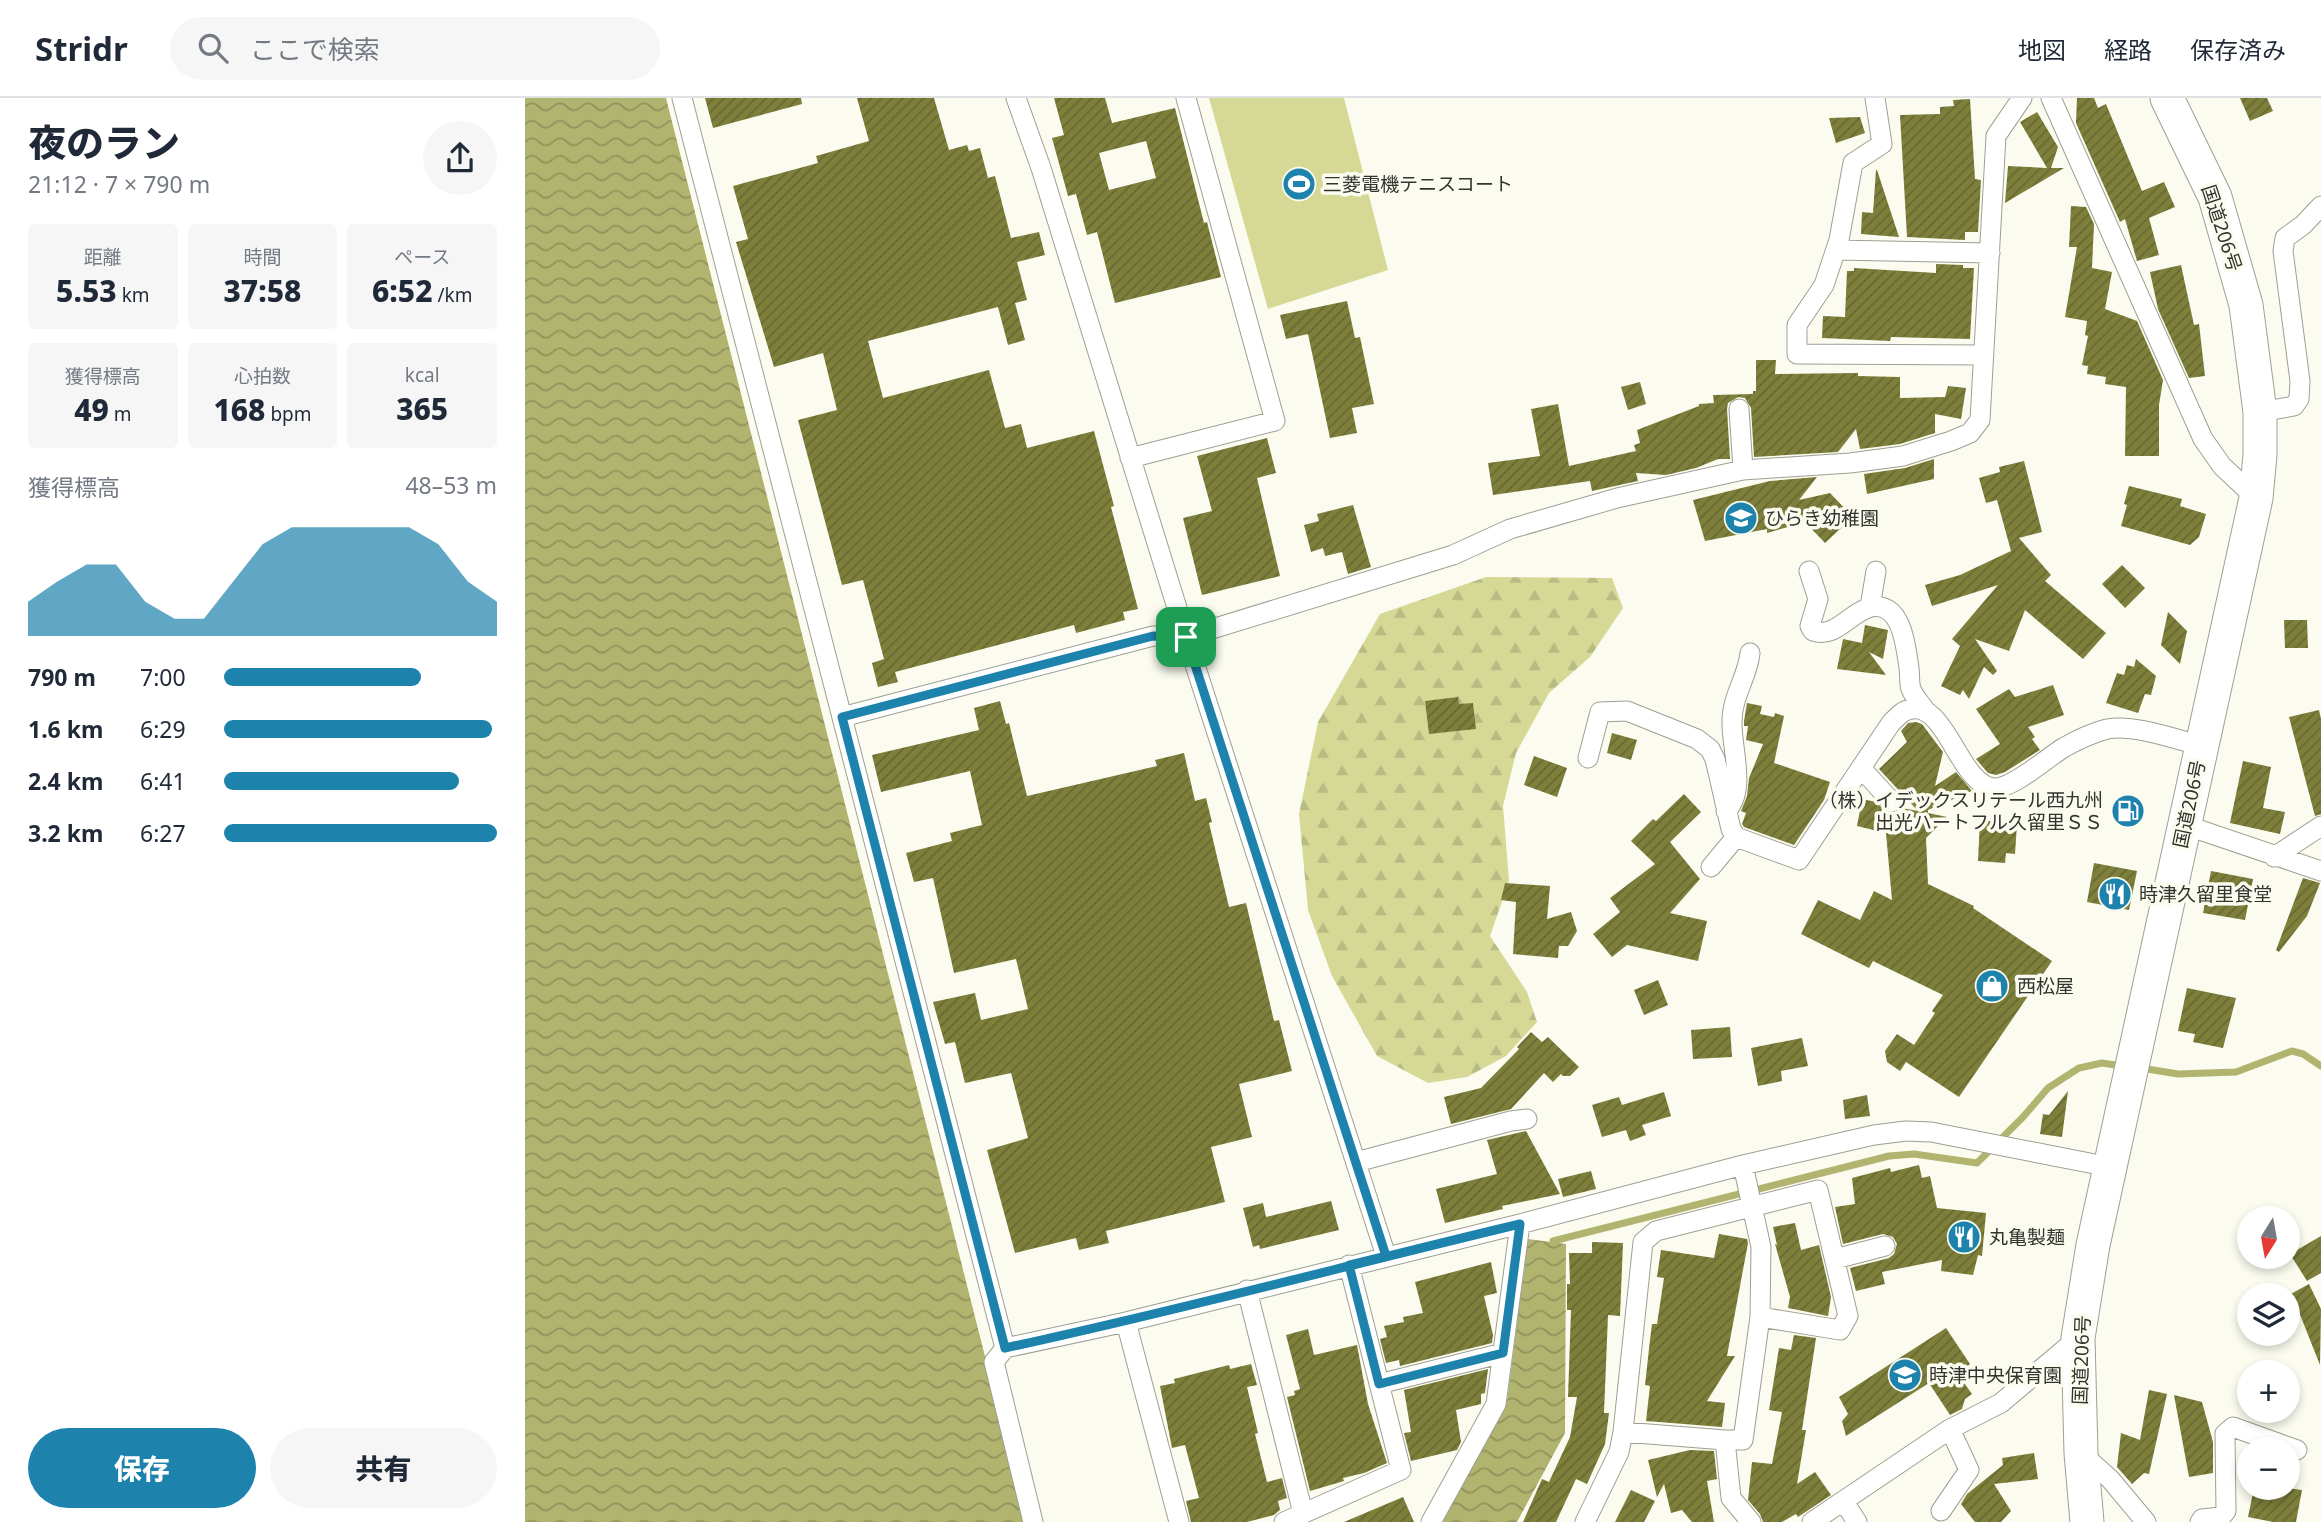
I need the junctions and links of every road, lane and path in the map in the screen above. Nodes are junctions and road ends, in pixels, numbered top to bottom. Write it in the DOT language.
graph roads {
  1 [pos="682,98"];
  2 [pos="1016,98"];
  3 [pos="1185,98"];
  4 [pos="1875,98"];
  5 [pos="2022,98"];
  6 [pos="2051,98"];
  7 [pos="2167,98"];
  8 [pos="2321,206"];
  9 [pos="1836,250"];
  10 [pos="1990,253"];
  11 [pos="1984,355"];
  12 [pos="1739,409"];
  13 [pos="2260,412"];
  14 [pos="1130,458"];
  15 [pos="1743,470"];
  16 [pos="2256,498"];
  17 [pos="1809,571"];
  18 [pos="1876,571"];
  19 [pos="1870,607"];
  20 [pos="1186,637"];
  21 [pos="1750,653"];
  22 [pos="1926,712"];
  23 [pos="842,717"];
  24 [pos="2202,746"];
  25 [pos="1588,758"];
  26 [pos="1861,768"];
  27 [pos="1892,802"];
  28 [pos="1726,811"];
  29 [pos="2185,825"];
  30 [pos="2321,827"];
  31 [pos="1736,837"];
  32 [pos="2274,857"];
  33 [pos="1711,867"];
  34 [pos="2321,871"];
  35 [pos="1527,1119"];
  36 [pos="1356,1162"];
  37 [pos="2110,1167"];
  38 [pos="1744,1172"];
  39 [pos="1752,1204"];
  40 [pos="1520,1224"];
  41 [pos="1885,1246"];
  42 [pos="1386,1256"];
  43 [pos="1835,1259"];
  44 [pos="1349,1265"];
  45 [pos="1247,1290"];
  46 [pos="1760,1317"];
  47 [pos="1126,1322"];
  48 [pos="2078,1338"];
  49 [pos="1005,1348"];
  50 [pos="1503,1353"];
  51 [pos="1379,1384"];
  52 [pos="1950,1429"];
  53 [pos="1623,1432"];
  54 [pos="2260,1437"];
  55 [pos="1724,1440"];
  56 [pos="2081,1453"];
  57 [pos="1844,1502"];
  58 [pos="1941,1511"];
  59 [pos="1303,1513"];
  60 [pos="1033,1522"];
  61 [pos="1179,1522"];
  62 [pos="1284,1522"];
  63 [pos="1430,1522"];
  64 [pos="1585,1522"];
  65 [pos="1751,1522"];
  66 [pos="1812,1522"];
  67 [pos="1857,1522"];
  68 [pos="2087,1522"];
  69 [pos="2146,1522"];
  70 [pos="2200,1522"];
  1 -- 23 [label="street"];
  2 -- 14 [label="street"];
  3 -- 14 [label="street"];
  4 -- 9 [label="street"];
  5 -- 10 [label="street"];
  6 -- 16 [label="street"];
  7 -- 13 [label="highway, 国道206号"];
  8 -- 13 [label="street"];
  9 -- 10 [label="street"];
  9 -- 11 [label="street"];
  10 -- 11 [label="street"];
  11 -- 15 [label="street"];
  12 -- 15 [label="street"];
  13 -- 16 [label="highway, 国道206号"];
  14 -- 20 [label="street"];
  15 -- 20 [label="street"];
  16 -- 24 [label="highway, 国道206号"];
  17 -- 19 [label="street"];
  18 -- 19 [label="street"];
  19 -- 22 [label="street"];
  20 -- 23 [label="street"];
  20 -- 36 [label="street"];
  21 -- 28 [label="street"];
  22 -- 24 [label="street"];
  22 -- 26 [label="street"];
  23 -- 49 [label="street"];
  24 -- 29 [label="highway, 国道206号"];
  25 -- 28 [label="street"];
  26 -- 27 [label="street"];
  26 -- 31 [label="street"];
  28 -- 31 [label="street"];
  29 -- 32 [label="street"];
  29 -- 37 [label="highway, 国道206号"];
  30 -- 32 [label="street"];
  31 -- 33 [label="street"];
  32 -- 34 [label="street"];
  35 -- 36 [label="street"];
  36 -- 42 [label="street"];
  37 -- 38 [label="street"];
  37 -- 48 [label="highway, 国道206号"];
  38 -- 39 [label="street"];
  38 -- 40 [label="street"];
  39 -- 43 [label="street"];
  39 -- 46 [label="street"];
  39 -- 53 [label="street"];
  40 -- 42 [label="street"];
  40 -- 50 [label="street"];
  41 -- 43 [label="street"];
  42 -- 44 [label="street"];
  43 -- 46 [label="street"];
  44 -- 45 [label="street"];
  44 -- 51 [label="street"];
  45 -- 47 [label="street"];
  45 -- 59 [label="street"];
  46 -- 55 [label="street"];
  47 -- 49 [label="street"];
  47 -- 61 [label="street"];
  48 -- 52 [label="street"];
  48 -- 56 [label="highway, 国道206号"];
  49 -- 60 [label="street"];
  50 -- 51 [label="street"];
  50 -- 63 [label="street"];
  51 -- 59 [label="street"];
  52 -- 57 [label="street"];
  52 -- 58 [label="street"];
  53 -- 55 [label="street"];
  53 -- 64 [label="street"];
  54 -- 70 [label="street"];
  55 -- 65 [label="street"];
  56 -- 68 [label="highway, 国道206号"];
  56 -- 69 [label="street"];
  57 -- 66 [label="street"];
  57 -- 67 [label="street"];
  59 -- 62 [label="street"];
}
